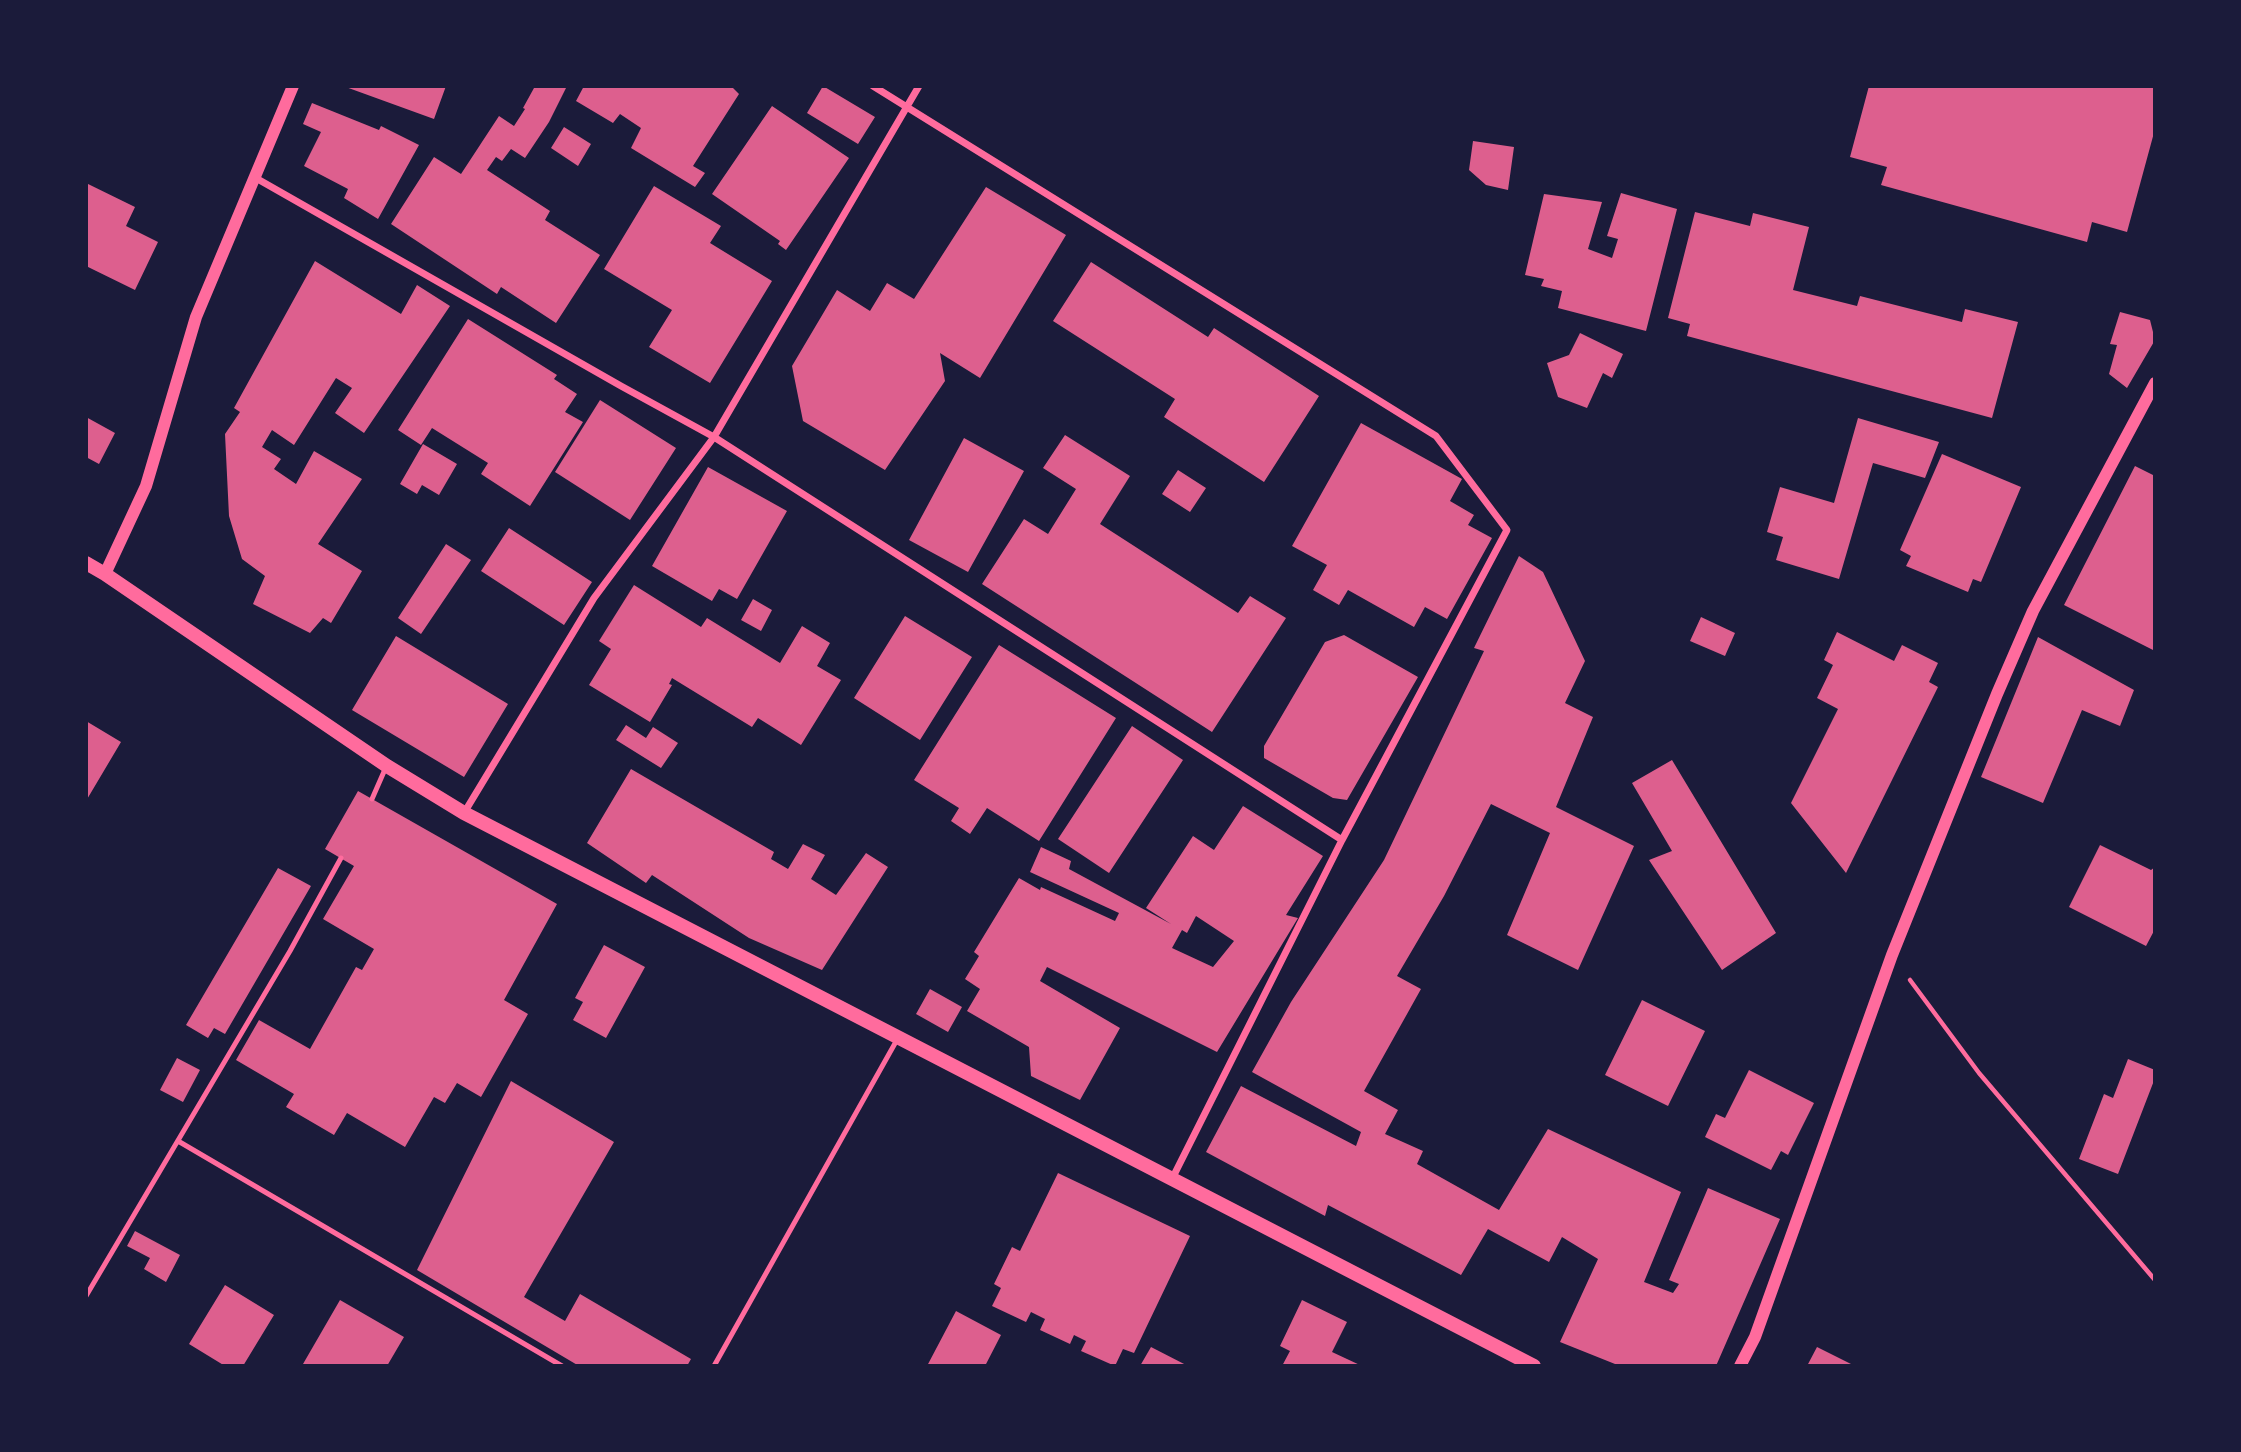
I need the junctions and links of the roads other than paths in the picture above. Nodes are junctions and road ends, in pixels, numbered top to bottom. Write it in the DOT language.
graph roads {
  1 [pos="293,86"];
  2 [pos="873,86"];
  3 [pos="919,86"];
  4 [pos="908,106"];
  5 [pos="254,177"];
  6 [pos="2155,383"];
  7 [pos="714,437"];
  8 [pos="86,563"];
  9 [pos="105,574"];
  10 [pos="387,766"];
  11 [pos="372,799"];
  12 [pos="464,813"];
  13 [pos="1342,840"];
  14 [pos="341,858"];
  15 [pos="898,1038"];
  16 [pos="178,1141"];
  17 [pos="1172,1180"];
  18 [pos="86,1296"];
  19 [pos="562,1366"];
  20 [pos="714,1366"];
  21 [pos="1534,1366"];
  22 [pos="1740,1366"];
  1 -- 5 [label="street"];
  2 -- 4 [label="street"];
  3 -- 4 [label="street"];
  4 -- 7 [label="street"];
  4 -- 13 [label="street"];
  5 -- 7 [label="street"];
  5 -- 9 [label="street"];
  6 -- 22 [label="street"];
  7 -- 12 [label="street"];
  7 -- 13 [label="street"];
  8 -- 9 [label="main road"];
  9 -- 10 [label="main road"];
  10 -- 11 [label="lane"];
  10 -- 12 [label="main road"];
  12 -- 15 [label="main road"];
  13 -- 17 [label="street"];
  14 -- 16 [label="lane"];
  15 -- 17 [label="main road"];
  15 -- 20 [label="lane"];
  16 -- 18 [label="lane"];
  16 -- 19 [label="lane"];
  17 -- 21 [label="main road"];
}
